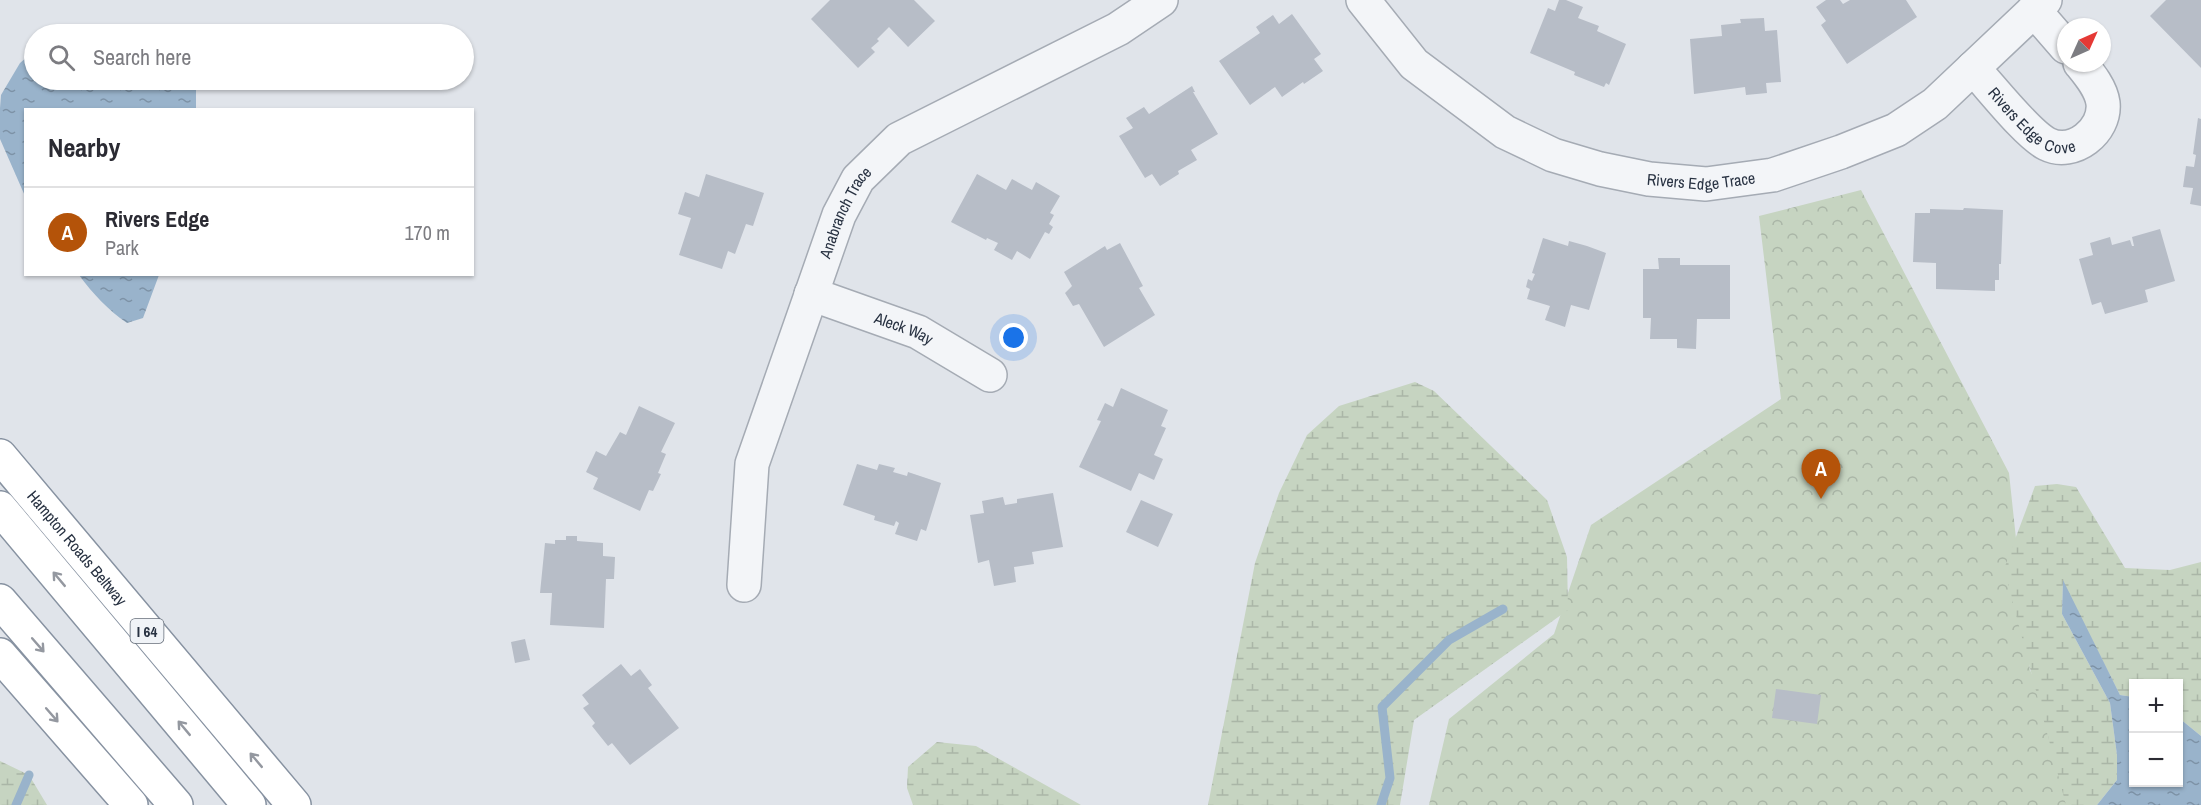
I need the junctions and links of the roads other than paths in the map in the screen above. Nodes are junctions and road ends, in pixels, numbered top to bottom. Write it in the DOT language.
graph roads {
  1 [pos="1161,0"];
  2 [pos="1363,0"];
  3 [pos="2039,5"];
  4 [pos="2057,33"];
  5 [pos="1973,68"];
  6 [pos="2088,72"];
  7 [pos="812,294"];
  8 [pos="990,375"];
  9 [pos="0,456"];
  10 [pos="0,508"];
  11 [pos="744,585"];
  12 [pos="0,601"];
  13 [pos="0,655"];
  14 [pos="131,805"];
  15 [pos="176,805"];
  16 [pos="249,805"];
  17 [pos="294,805"];
  1 -- 7 [label="street, Anabranch Trace"];
  2 -- 5 [label="street, Rivers Edge Trace"];
  3 -- 4 [label="street"];
  3 -- 5 [label="street, Rivers Edge Trace"];
  5 -- 6 [label="street, Rivers Edge Cove"];
  7 -- 8 [label="street, Aleck Way"];
  7 -- 11 [label="street, Anabranch Trace"];
  17 -- 9 [label="highway, Hampton Roads Beltway / I 64, one-way"];
  16 -- 10 [label="highway, one-way"];
  12 -- 15 [label="highway, one-way"];
  13 -- 14 [label="highway, one-way"];
}
